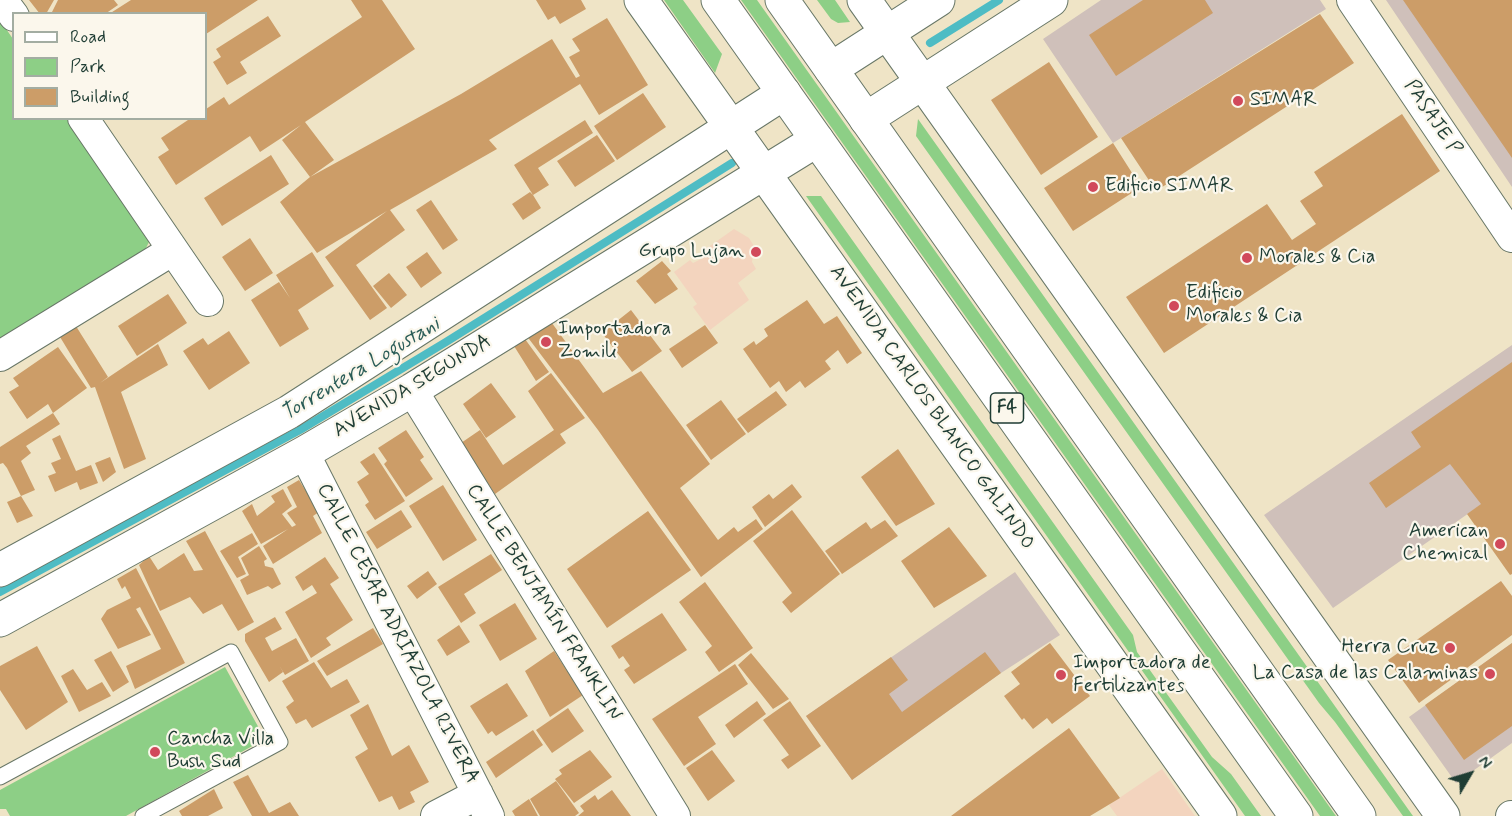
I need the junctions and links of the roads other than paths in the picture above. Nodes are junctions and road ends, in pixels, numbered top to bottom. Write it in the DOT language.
graph roads {
  1 [pos="3,0"];
  2 [pos="641,0"];
  3 [pos="718,0"];
  4 [pos="782,0"];
  5 [pos="864,0"];
  6 [pos="938,0"];
  7 [pos="1051,0"];
  8 [pos="1352,0"];
  9 [pos="12,13"];
  10 [pos="887,32"];
  11 [pos="831,69"];
  12 [pos="921,82"];
  13 [pos="784,93"];
  14 [pos="866,119"];
  15 [pos="84,120"];
  16 [pos="732,128"];
  17 [pos="817,140"];
  18 [pos="763,172"];
  19 [pos="1512,237"];
  20 [pos="173,250"];
  21 [pos="208,301"];
  22 [pos="0,356"];
  23 [pos="412,390"];
  24 [pos="304,453"];
  25 [pos="0,570"];
  26 [pos="0,620"];
  27 [pos="0,777"];
  28 [pos="484,805"];
  29 [pos="143,816"];
  30 [pos="436,816"];
  31 [pos="675,816"];
  32 [pos="1220,816"];
  33 [pos="1296,816"];
  34 [pos="1359,816"];
  35 [pos="1443,816"];
  1 -- 9 [label="street"];
  2 -- 16 [label="main road, AVENIDA CARLOS BLANCO GALINDO"];
  3 -- 13 [label="main road, F4"];
  4 -- 11 [label="main road"];
  5 -- 10 [label="main road"];
  6 -- 10 [label="main road"];
  7 -- 12 [label="main road"];
  8 -- 19 [label="street, PASAJE P"];
  10 -- 11 [label="main road"];
  10 -- 12 [label="main road"];
  11 -- 14 [label="main road"];
  12 -- 14 [label="main road"];
  12 -- 35 [label="main road"];
  13 -- 16 [label="main road"];
  13 -- 17 [label="main road, F4"];
  14 -- 34 [label="main road"];
  15 -- 20 [label="street"];
  16 -- 18 [label="main road, AVENIDA CARLOS BLANCO GALINDO"];
  16 -- 25 [label="main road"];
  17 -- 18 [label="main road, AVENIDA SEGUNDA"];
  17 -- 33 [label="main road, F4"];
  18 -- 23 [label="main road, AVENIDA SEGUNDA"];
  18 -- 32 [label="main road, AVENIDA CARLOS BLANCO GALINDO"];
  20 -- 21 [label="street"];
  20 -- 22 [label="street"];
  23 -- 24 [label="main road, AVENIDA SEGUNDA"];
  23 -- 31 [label="street, CALLE BENJAMÍN FRANKLIN"];
  24 -- 26 [label="main road, AVENIDA SEGUNDA"];
  24 -- 28 [label="street, CALLE CESAR ADRIAZOLA RIVERA"];
  27 -- 29 [label="lane"];
  28 -- 30 [label="street"];
}
